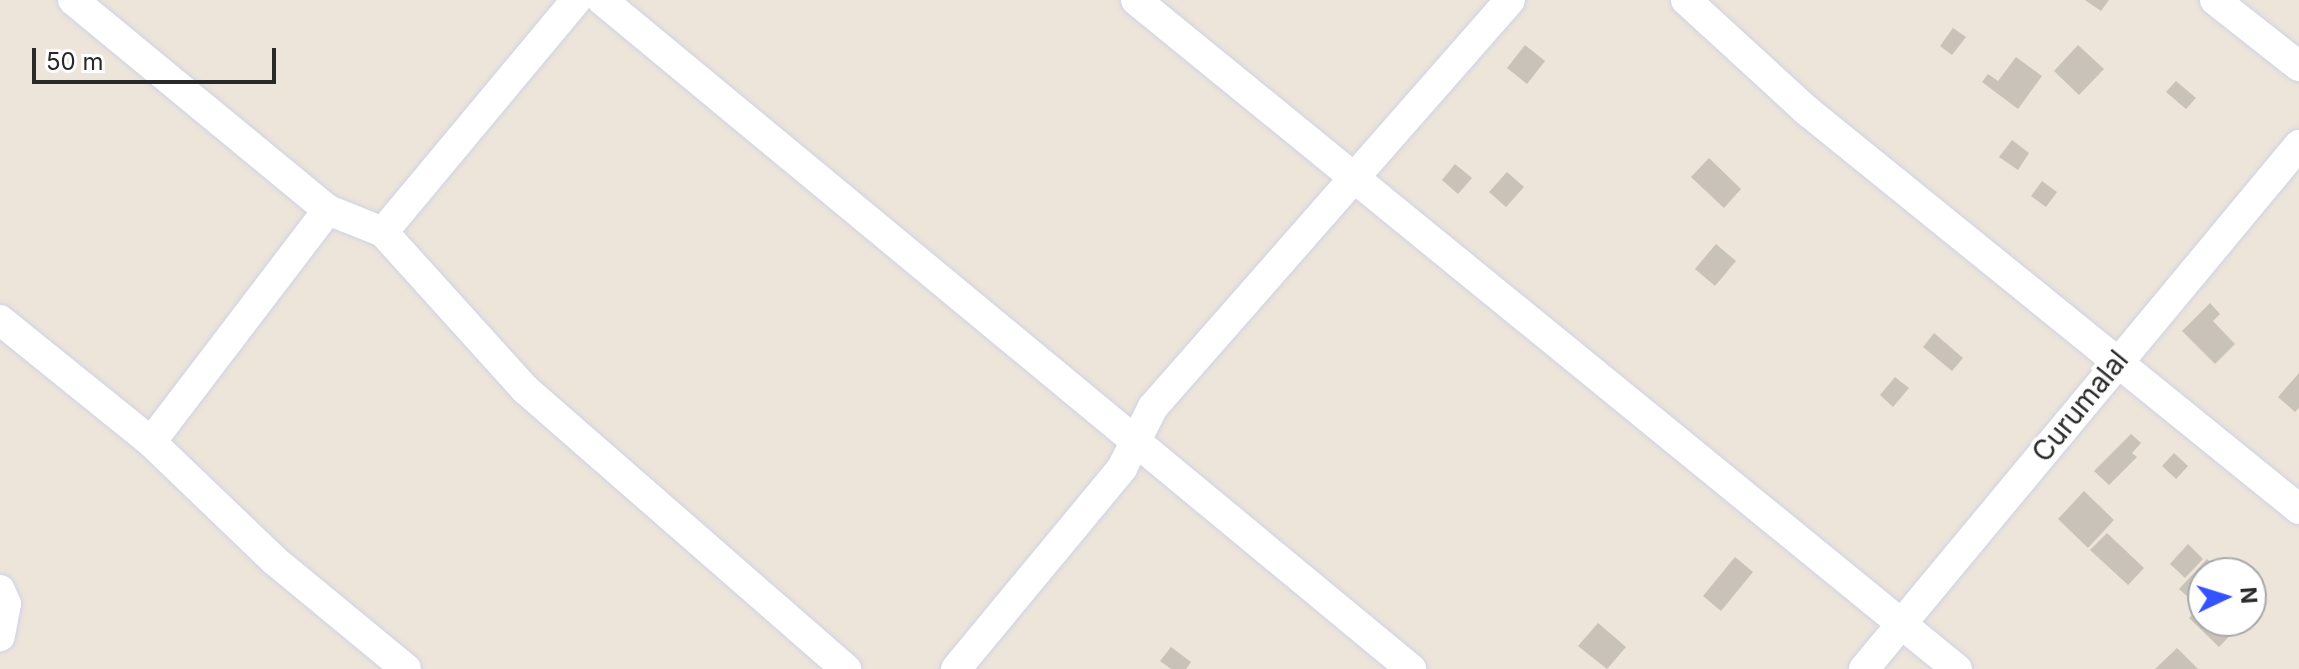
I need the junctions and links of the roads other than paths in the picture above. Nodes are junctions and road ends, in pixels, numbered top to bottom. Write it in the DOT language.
graph roads {
  1 [pos="73,0"];
  2 [pos="576,0"];
  3 [pos="602,0"];
  4 [pos="1136,0"];
  5 [pos="1510,0"];
  6 [pos="1686,0"];
  7 [pos="2215,0"];
  8 [pos="2299,66"];
  9 [pos="2299,145"];
  10 [pos="1354,180"];
  11 [pos="328,210"];
  12 [pos="383,232"];
  13 [pos="0,320"];
  14 [pos="2118,360"];
  15 [pos="1135,440"];
  16 [pos="151,442"];
  17 [pos="2299,509"];
  18 [pos="0,590"];
  19 [pos="1903,623"];
  20 [pos="0,636"];
  21 [pos="406,669"];
  22 [pos="846,669"];
  23 [pos="956,669"];
  24 [pos="1411,669"];
  25 [pos="1864,669"];
  26 [pos="1957,669"];
  1 -- 11 [label="street"];
  2 -- 12 [label="street"];
  3 -- 15 [label="street"];
  4 -- 10 [label="street"];
  5 -- 10 [label="street"];
  6 -- 14 [label="street"];
  7 -- 8 [label="street"];
  9 -- 14 [label="street, Curumalal"];
  10 -- 15 [label="street"];
  10 -- 19 [label="street"];
  11 -- 12 [label="street"];
  11 -- 16 [label="street"];
  12 -- 22 [label="street"];
  13 -- 16 [label="street"];
  14 -- 17 [label="street"];
  14 -- 19 [label="street, Curumalal"];
  15 -- 23 [label="street"];
  15 -- 24 [label="street"];
  16 -- 21 [label="street"];
  18 -- 20 [label="street"];
  19 -- 25 [label="street, Curumalal"];
  19 -- 26 [label="street"];
}
